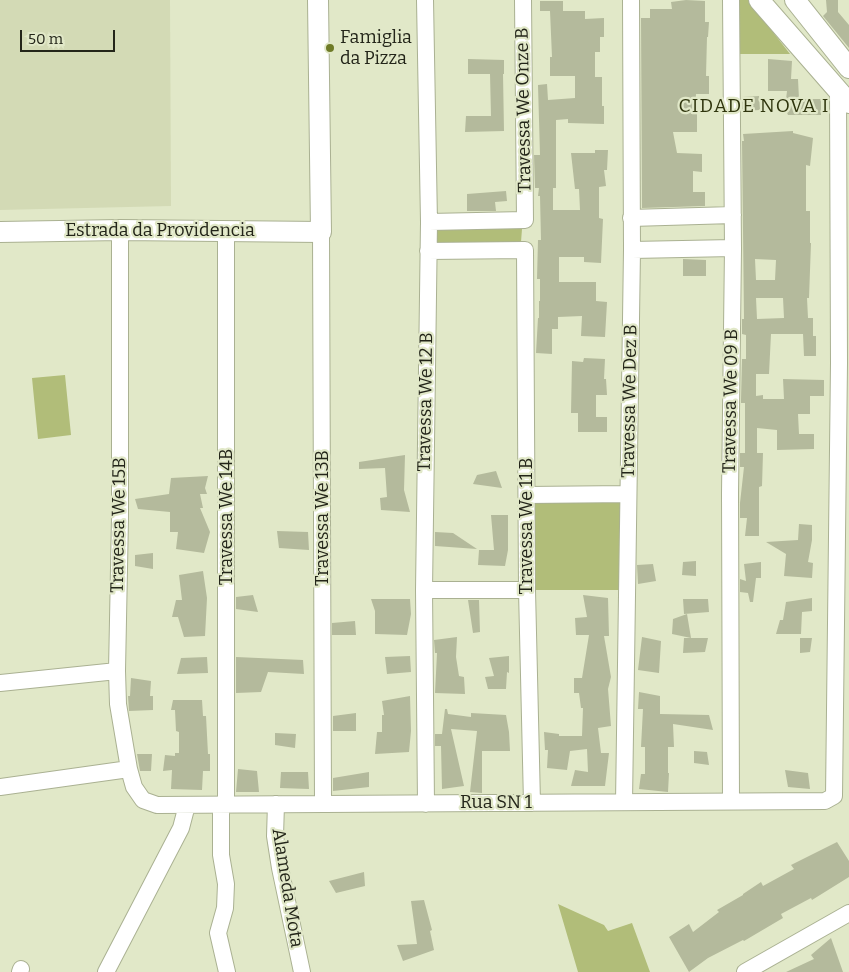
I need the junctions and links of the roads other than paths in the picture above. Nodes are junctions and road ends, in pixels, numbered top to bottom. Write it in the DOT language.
graph roads {
  1 [pos="318,0"];
  2 [pos="425,0"];
  3 [pos="523,0"];
  4 [pos="631,0"];
  5 [pos="731,0"];
  6 [pos="759,0"];
  7 [pos="795,0"];
  8 [pos="849,68"];
  9 [pos="843,97"];
  10 [pos="732,216"];
  11 [pos="631,218"];
  12 [pos="429,222"];
  13 [pos="844,228"];
  14 [pos="120,230"];
  15 [pos="226,231"];
  16 [pos="0,232"];
  17 [pos="321,232"];
  18 [pos="732,248"];
  19 [pos="632,250"];
  20 [pos="428,252"];
  21 [pos="844,363"];
  22 [pos="628,494"];
  23 [pos="527,495"];
  24 [pos="424,590"];
  25 [pos="527,590"];
  26 [pos="117,671"];
  27 [pos="0,683"];
  28 [pos="842,710"];
  29 [pos="129,769"];
  30 [pos="0,787"];
  31 [pos="624,802"];
  32 [pos="731,802"];
  33 [pos="323,803"];
  34 [pos="532,803"];
  35 [pos="224,804"];
  36 [pos="276,804"];
  37 [pos="426,804"];
  38 [pos="157,805"];
  39 [pos="187,805"];
  40 [pos="849,913"];
  41 [pos="106,972"];
  42 [pos="227,972"];
  43 [pos="302,972"];
  44 [pos="745,972"];
  1 -- 17 [label="main road, Travessa We 13B"];
  2 -- 12 [label="street, Travessa We 12 B"];
  3 -- 12 [label="street, Travessa We Onze B"];
  4 -- 11 [label="street, Travessa We Dez B"];
  5 -- 10 [label="street, Travessa We 09 B"];
  6 -- 9 [label="main road"];
  7 -- 8 [label="main road"];
  9 -- 13 [label="street"];
  10 -- 11 [label="street"];
  10 -- 18 [label="street, Travessa We 09 B"];
  11 -- 19 [label="street, Travessa We Dez B"];
  12 -- 20 [label="street, Travessa We 12 B"];
  13 -- 21 [label="street"];
  14 -- 15 [label="main road, Estrada da Providencia"];
  14 -- 16 [label="main road, Estrada da Providencia"];
  14 -- 26 [label="street, Travessa We 15B"];
  15 -- 17 [label="main road, Estrada da Providencia"];
  15 -- 35 [label="street, Travessa We 14B"];
  17 -- 33 [label="street, Travessa We 13B"];
  18 -- 19 [label="street"];
  18 -- 32 [label="street, Travessa We 09 B"];
  19 -- 22 [label="street, Travessa We Dez B"];
  20 -- 23 [label="street, Travessa We 11 B"];
  20 -- 24 [label="street, Travessa We 12 B"];
  21 -- 28 [label="street"];
  22 -- 23 [label="street"];
  22 -- 31 [label="street, Travessa We Dez B"];
  23 -- 25 [label="street, Travessa We 11 B"];
  24 -- 25 [label="street"];
  24 -- 37 [label="street, Travessa We 12 B"];
  25 -- 34 [label="street, Travessa We 11 B"];
  26 -- 27 [label="street"];
  26 -- 29 [label="street, Travessa We 15B"];
  28 -- 32 [label="street, Rua SN 1"];
  29 -- 30 [label="street"];
  29 -- 38 [label="street, Travessa We 15B"];
  31 -- 32 [label="street, Rua SN 1"];
  31 -- 34 [label="street, Rua SN 1"];
  33 -- 36 [label="street, Rua SN 1"];
  33 -- 37 [label="street, Rua SN 1"];
  34 -- 37 [label="street, Rua SN 1"];
  35 -- 36 [label="street, Rua SN 1"];
  35 -- 39 [label="street, Rua SN 1"];
  35 -- 42 [label="street, Travessa We 14B"];
  36 -- 43 [label="street, Alameda Mota"];
  38 -- 39 [label="street, Rua SN 1"];
  39 -- 41 [label="street"];
  40 -- 44 [label="street"];
}
